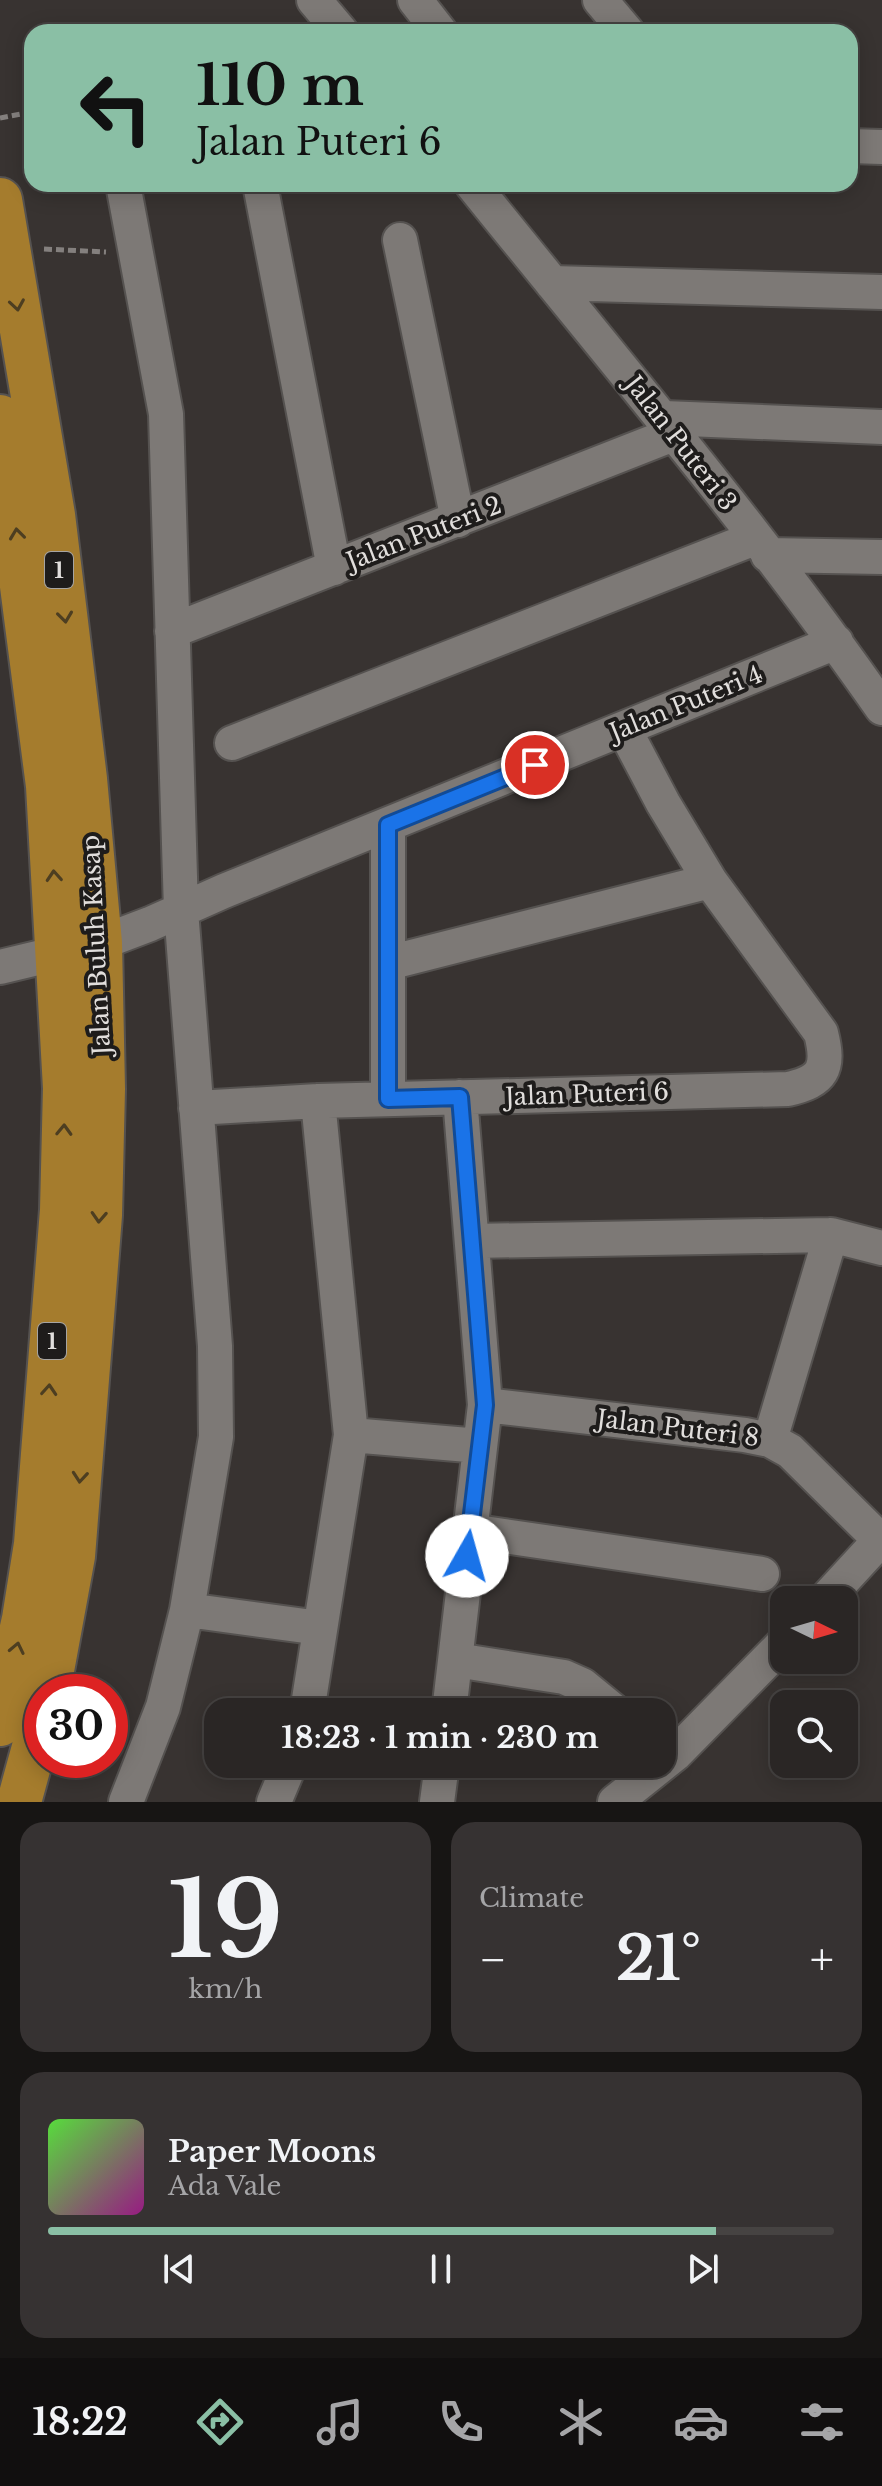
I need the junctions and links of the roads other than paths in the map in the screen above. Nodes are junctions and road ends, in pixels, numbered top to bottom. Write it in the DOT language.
graph roads {
  1 [pos="314,0"];
  2 [pos="415,0"];
  3 [pos="600,0"];
  4 [pos="334,24"];
  5 [pos="434,24"];
  6 [pos="620,24"];
  7 [pos="858,146"];
  8 [pos="882,147"];
  9 [pos="124,192"];
  10 [pos="262,192"];
  11 [pos="478,192"];
  12 [pos="0,200"];
  13 [pos="400,240"];
  14 [pos="552,283"];
  15 [pos="882,292"];
  16 [pos="0,417"];
  17 [pos="670,426"];
  18 [pos="882,427"];
  19 [pos="458,520"];
  20 [pos="762,546"];
  21 [pos="882,557"];
  22 [pos="334,568"];
  23 [pos="172,631"];
  24 [pos="836,642"];
  25 [pos="882,708"];
  26 [pos="624,729"];
  27 [pos="232,743"];
  28 [pos="388,825"];
  29 [pos="710,881"];
  30 [pos="181,910"];
  31 [pos="80,949"];
  32 [pos="388,963"];
  33 [pos="0,967"];
  34 [pos="460,1097"];
  35 [pos="388,1099"];
  36 [pos="318,1101"];
  37 [pos="196,1108"];
  38 [pos="831,1235"];
  39 [pos="472,1241"];
  40 [pos="882,1248"];
  41 [pos="485,1405"];
  42 [pos="351,1435"];
  43 [pos="770,1440"];
  44 [pos="480,1446"];
  45 [pos="470,1531"];
  46 [pos="881,1539"];
  47 [pos="762,1574"];
  48 [pos="838,1586"];
  49 [pos="187,1610"];
  50 [pos="320,1628"];
  51 [pos="770,1657"];
  52 [pos="456,1660"];
  53 [pos="51,1674"];
  54 [pos="309,1698"];
  55 [pos="451,1698"];
  56 [pos="598,1698"];
  57 [pos="0,1724"];
  58 [pos="676,1748"];
  59 [pos="26,1778"];
  60 [pos="284,1778"];
  61 [pos="440,1778"];
  62 [pos="643,1778"];
  63 [pos="19,1802"];
  64 [pos="126,1802"];
  65 [pos="274,1802"];
  66 [pos="437,1802"];
  67 [pos="615,1802"];
  1 -- 4 [label="street"];
  2 -- 5 [label="street"];
  3 -- 6 [label="street"];
  7 -- 8 [label="street"];
  9 -- 23 [label="street"];
  10 -- 22 [label="street"];
  11 -- 14 [label="street, Jalan Puteri 3"];
  12 -- 31 [label="highway, Jalan Buluh Kasap / 1, one-way"];
  13 -- 19 [label="street"];
  14 -- 15 [label="street"];
  14 -- 17 [label="street, Jalan Puteri 3"];
  31 -- 16 [label="highway, Jalan Buluh Kasap / 1, one-way"];
  17 -- 18 [label="street"];
  17 -- 19 [label="street, Jalan Puteri 2"];
  17 -- 20 [label="street, Jalan Puteri 3"];
  19 -- 22 [label="street, Jalan Puteri 2"];
  20 -- 21 [label="street"];
  20 -- 24 [label="street, Jalan Puteri 3"];
  20 -- 27 [label="street"];
  22 -- 23 [label="street, Jalan Puteri 2"];
  23 -- 30 [label="street"];
  24 -- 25 [label="street, Jalan Puteri 3"];
  24 -- 26 [label="street, Jalan Puteri 4"];
  26 -- 28 [label="street, Jalan Puteri 4"];
  26 -- 29 [label="street"];
  28 -- 30 [label="street, Jalan Puteri 4"];
  28 -- 32 [label="street"];
  29 -- 32 [label="street"];
  29 -- 34 [label="street, Jalan Puteri 6"];
  30 -- 31 [label="street, Jalan Puteri 4"];
  30 -- 37 [label="street"];
  31 -- 33 [label="street, Jalan Puteri 4"];
  31 -- 53 [label="highway, Jalan Buluh Kasap / 1, one-way"];
  57 -- 31 [label="highway, Jalan Buluh Kasap / 1, one-way"];
  32 -- 35 [label="street"];
  34 -- 35 [label="street, Jalan Puteri 6"];
  34 -- 39 [label="street"];
  35 -- 36 [label="street, Jalan Puteri 6"];
  36 -- 37 [label="street, Jalan Puteri 6"];
  36 -- 42 [label="street"];
  37 -- 49 [label="street"];
  38 -- 39 [label="street"];
  38 -- 40 [label="street"];
  38 -- 43 [label="street"];
  39 -- 41 [label="street"];
  41 -- 43 [label="street, Jalan Puteri 8"];
  41 -- 44 [label="street"];
  42 -- 44 [label="street"];
  42 -- 50 [label="street"];
  43 -- 46 [label="street, Jalan Puteri 8"];
  44 -- 45 [label="street"];
  45 -- 47 [label="street"];
  45 -- 52 [label="street"];
  46 -- 48 [label="street"];
  49 -- 50 [label="street"];
  49 -- 64 [label="street"];
  50 -- 54 [label="street"];
  51 -- 58 [label="street"];
  52 -- 55 [label="street"];
  52 -- 56 [label="street"];
  59 -- 63 [label="highway"];
  60 -- 65 [label="street"];
  61 -- 66 [label="street"];
  62 -- 67 [label="street"];
}
